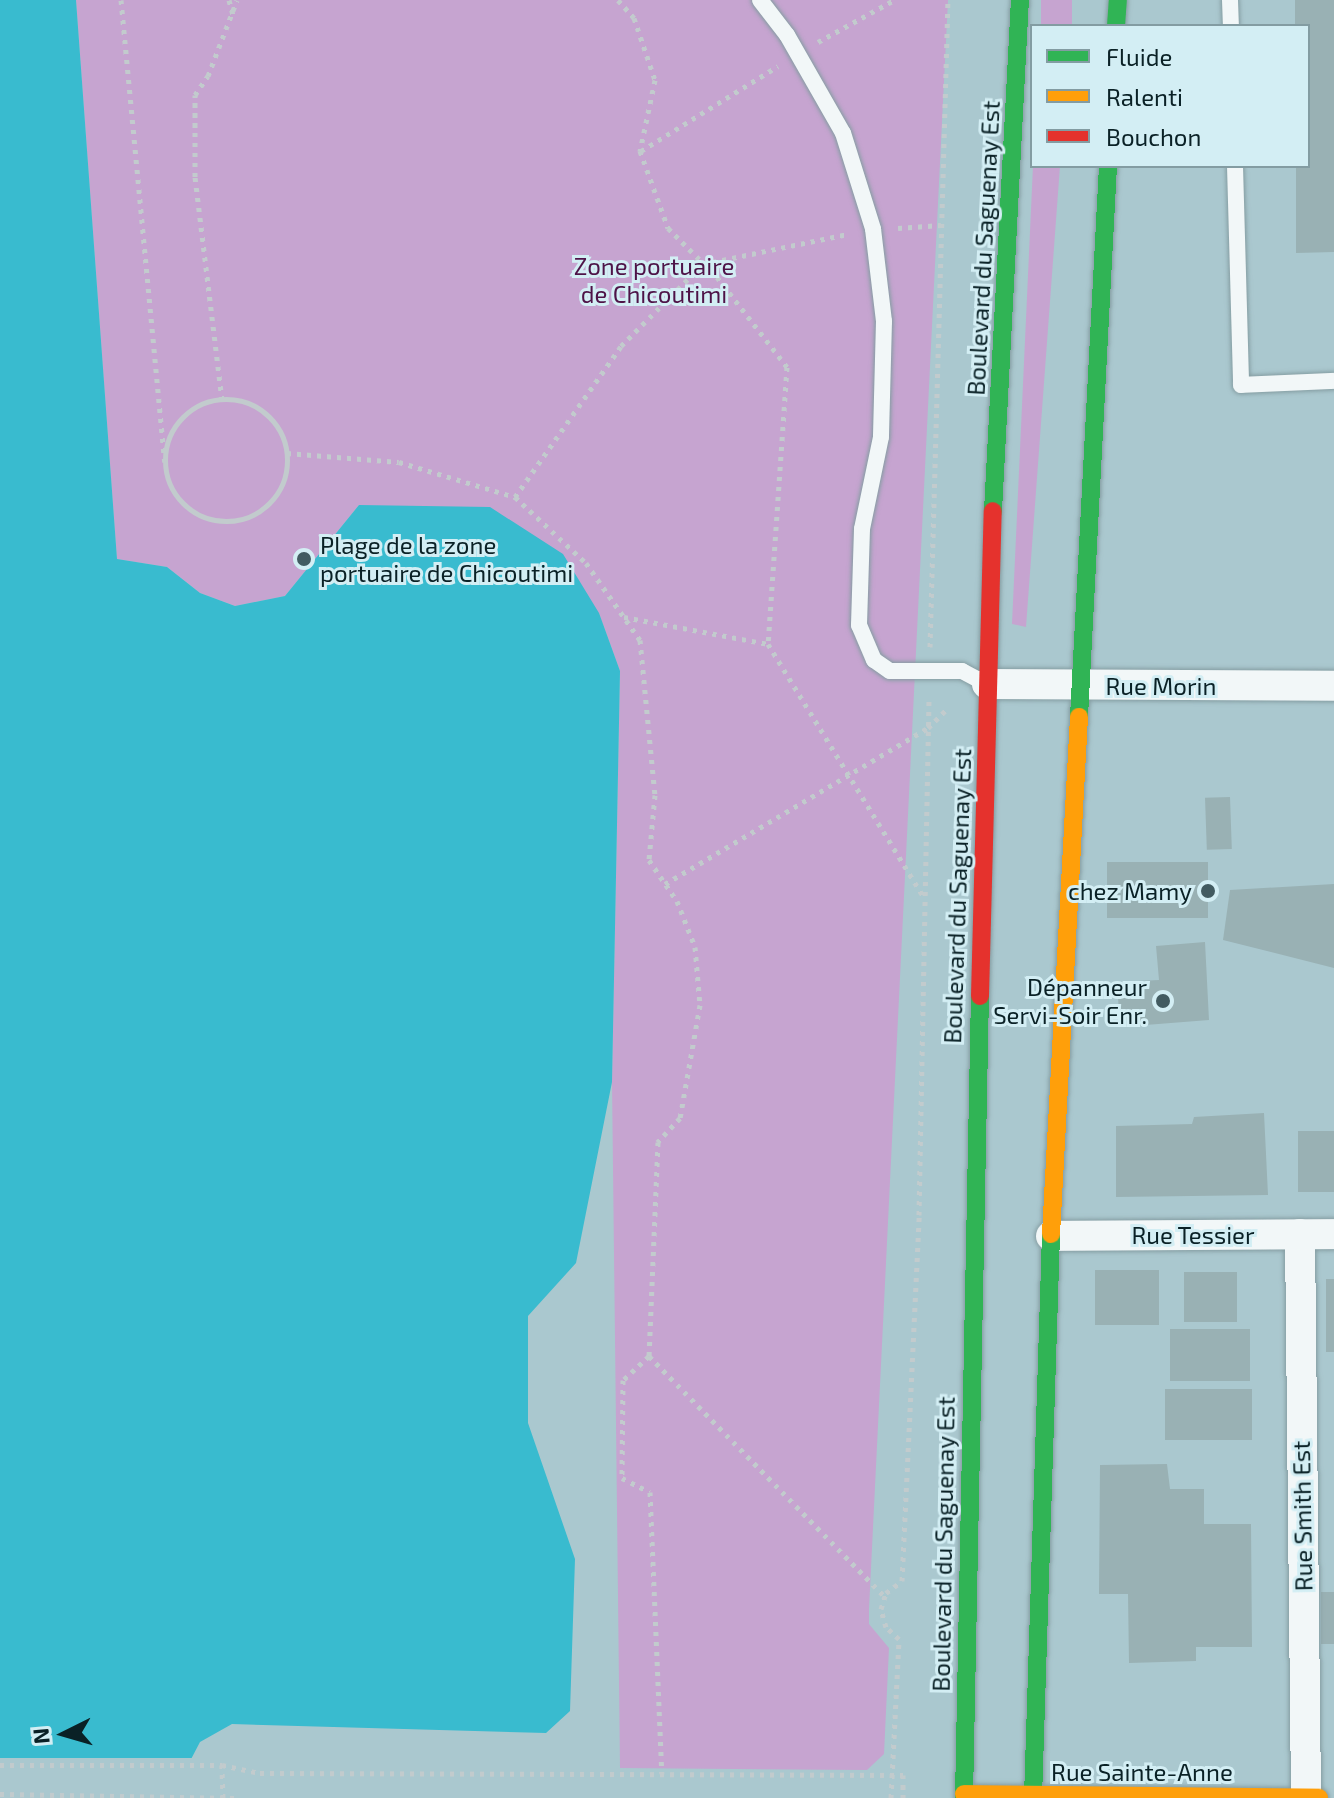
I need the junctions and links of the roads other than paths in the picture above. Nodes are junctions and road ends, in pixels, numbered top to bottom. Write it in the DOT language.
graph roads {
  1 [pos="760,0"];
  2 [pos="1020,0"];
  3 [pos="1118,0"];
  4 [pos="1230,0"];
  5 [pos="1116,24"];
  6 [pos="1231,24"];
  7 [pos="1108,168"];
  8 [pos="1235,168"];
  9 [pos="1334,381"];
  10 [pos="987,684"];
  11 [pos="1080,686"];
  12 [pos="1334,686"];
  13 [pos="1300,1234"];
  14 [pos="1334,1234"];
  15 [pos="1051,1236"];
  16 [pos="964,1796"];
  17 [pos="1033,1797"];
  18 [pos="1306,1798"];
  19 [pos="1319,1798"];
  1 -- 10 [label="lane"];
  2 -- 10 [label="main road, Boulevard du Saguenay Est"];
  3 -- 5 [label="main road"];
  4 -- 6 [label="lane"];
  7 -- 11 [label="main road"];
  8 -- 9 [label="lane"];
  10 -- 11 [label="street, Rue Morin"];
  10 -- 16 [label="main road, Boulevard du Saguenay Est"];
  11 -- 12 [label="street, Rue Morin"];
  11 -- 15 [label="main road"];
  13 -- 14 [label="street, Rue Tessier"];
  13 -- 15 [label="street, Rue Tessier"];
  13 -- 18 [label="street, Rue Smith Est"];
  15 -- 17 [label="main road"];
  16 -- 17 [label="main road, Rue Sainte-Anne"];
  17 -- 18 [label="main road, Rue Sainte-Anne"];
  18 -- 19 [label="main road, Rue Sainte-Anne"];
}
